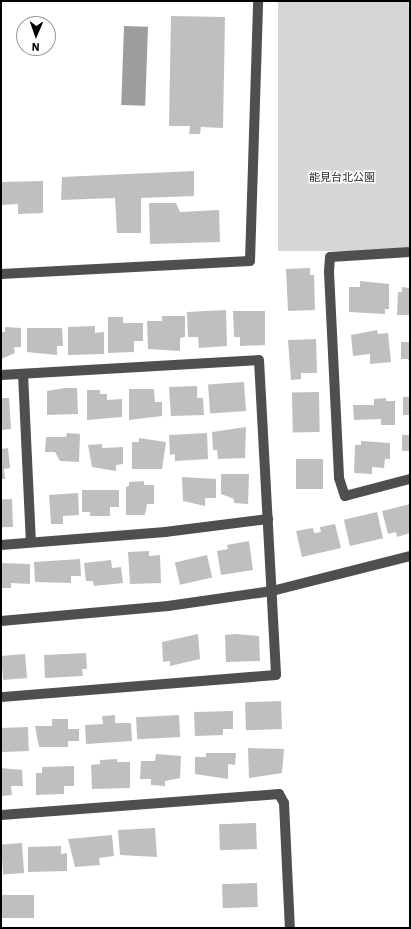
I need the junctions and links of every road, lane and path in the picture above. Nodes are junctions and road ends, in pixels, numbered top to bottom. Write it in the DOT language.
graph roads {
  1 [pos="258,1"];
  2 [pos="410,252"];
  3 [pos="1,274"];
  4 [pos="23,374"];
  5 [pos="1,375"];
  6 [pos="410,479"];
  7 [pos="268,519"];
  8 [pos="31,542"];
  9 [pos="1,545"];
  10 [pos="410,556"];
  11 [pos="272,591"];
  12 [pos="1,621"];
  13 [pos="1,697"];
  14 [pos="1,815"];
  15 [pos="290,928"];
  1 -- 3 [label="street"];
  2 -- 6 [label="street"];
  4 -- 5 [label="street"];
  4 -- 7 [label="street"];
  4 -- 8 [label="street"];
  7 -- 8 [label="street"];
  7 -- 11 [label="street"];
  8 -- 9 [label="street"];
  10 -- 11 [label="street"];
  11 -- 12 [label="street"];
  11 -- 13 [label="street"];
  14 -- 15 [label="street"];
}
